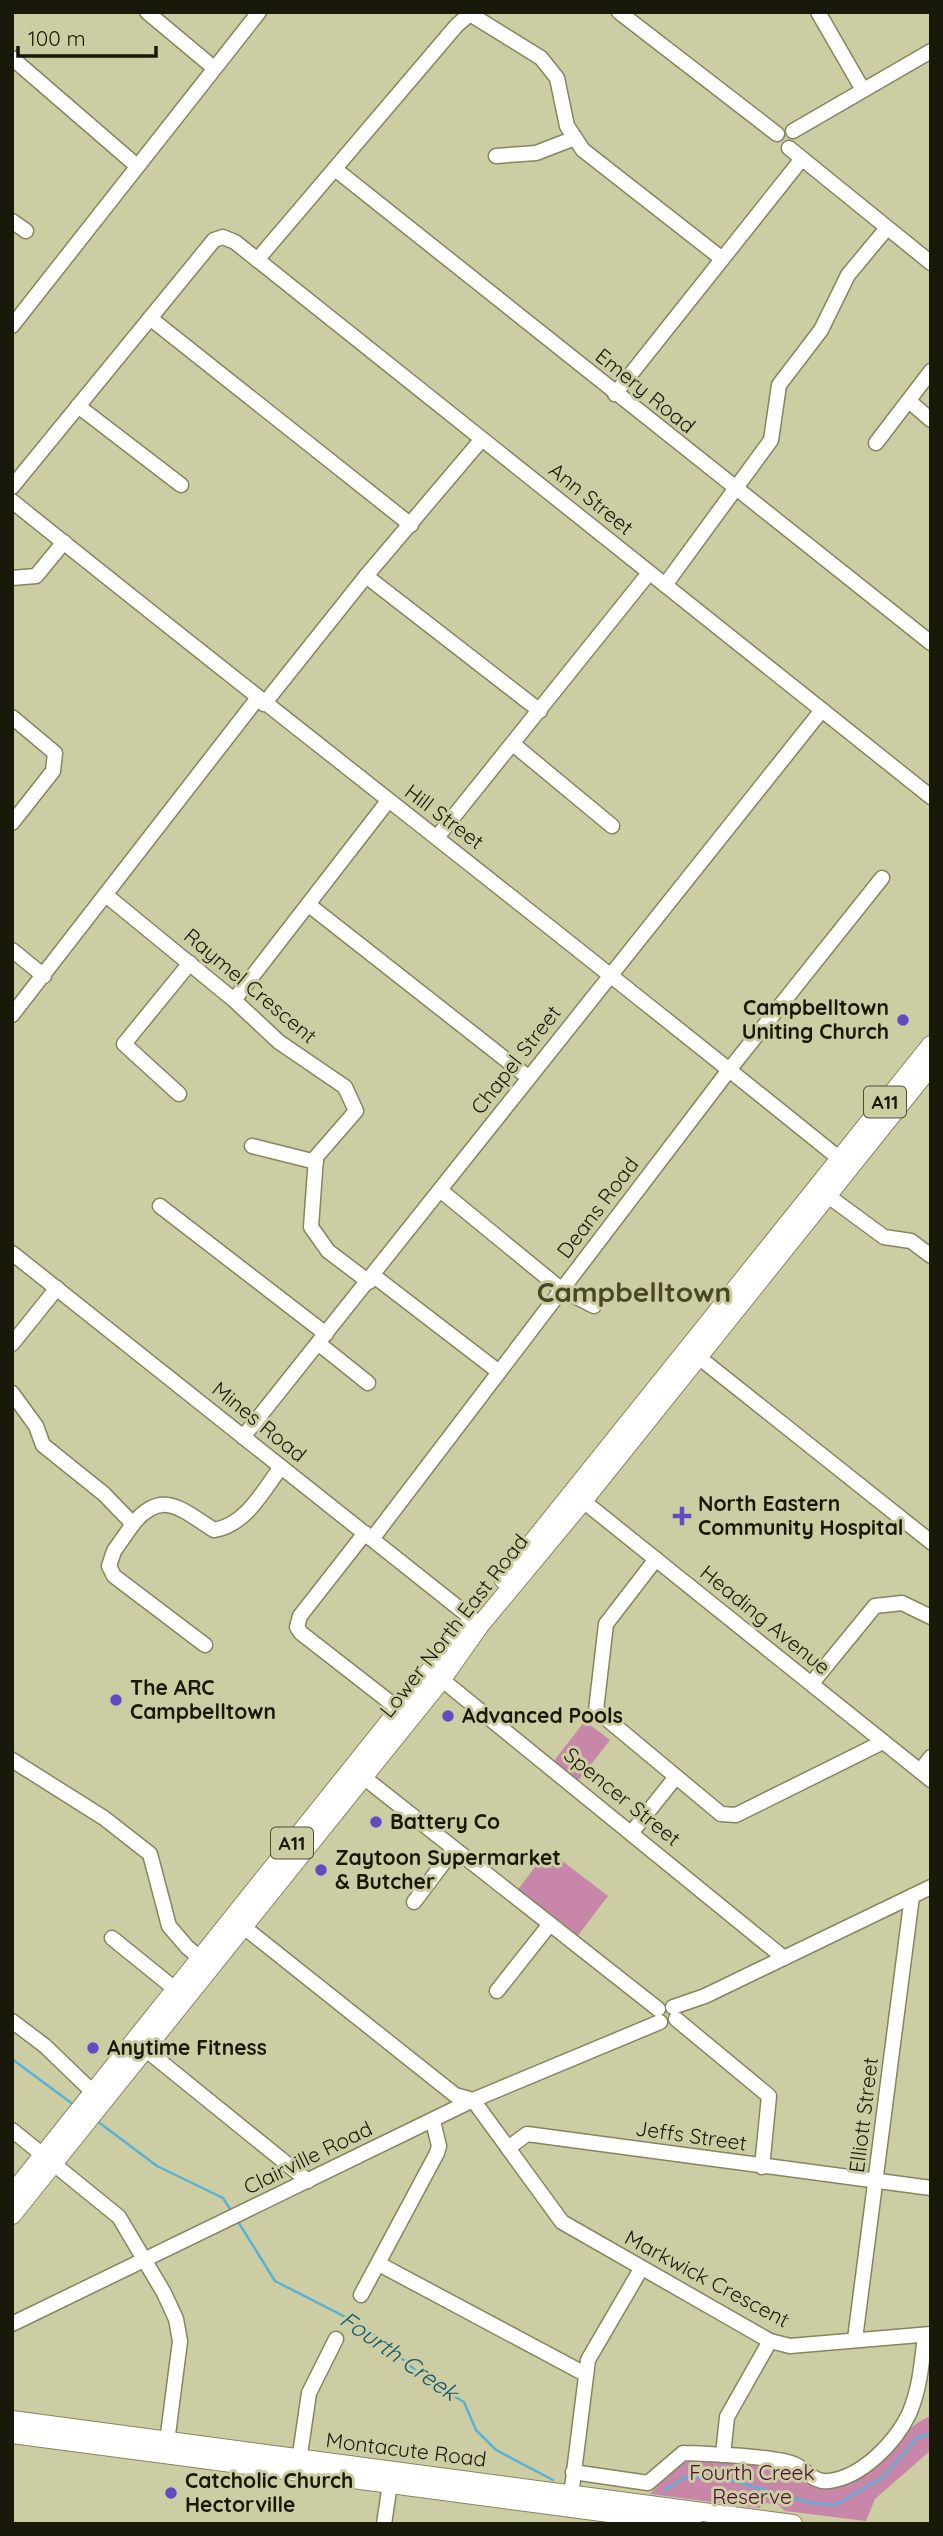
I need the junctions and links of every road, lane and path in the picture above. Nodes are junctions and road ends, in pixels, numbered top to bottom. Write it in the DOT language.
graph roads {
  1 [pos="147,12"];
  2 [pos="259,12"];
  3 [pos="619,12"];
  4 [pos="818,12"];
  5 [pos="929,56"];
  6 [pos="13,59"];
  7 [pos="214,68"];
  8 [pos="863,90"];
  9 [pos="793,131"];
  10 [pos="777,134"];
  11 [pos="575,138"];
  12 [pos="789,148"];
  13 [pos="496,156"];
  14 [pos="801,160"];
  15 [pos="137,166"];
  16 [pos="335,169"];
  17 [pos="12,220"];
  18 [pos="887,228"];
  19 [pos="26,231"];
  20 [pos="721,258"];
  21 [pos="257,260"];
  22 [pos="931,263"];
  23 [pos="150,318"];
  24 [pos="12,326"];
  25 [pos="931,371"];
  26 [pos="615,394"];
  27 [pos="909,401"];
  28 [pos="78,407"];
  29 [pos="931,420"];
  30 [pos="482,439"];
  31 [pos="876,443"];
  32 [pos="180,485"];
  33 [pos="12,487"];
  34 [pos="734,490"];
  35 [pos="12,500"];
  36 [pos="411,526"];
  37 [pos="64,542"];
  38 [pos="649,573"];
  39 [pos="366,576"];
  40 [pos="12,579"];
  41 [pos="665,585"];
  42 [pos="931,643"];
  43 [pos="260,702"];
  44 [pos="822,710"];
  45 [pos="540,712"];
  46 [pos="12,717"];
  47 [pos="513,744"];
  48 [pos="931,797"];
  49 [pos="388,801"];
  50 [pos="12,823"];
  51 [pos="612,826"];
  52 [pos="438,836"];
  53 [pos="882,878"];
  54 [pos="107,896"];
  55 [pos="309,905"];
  56 [pos="12,950"];
  57 [pos="191,963"];
  58 [pos="610,975"];
  59 [pos="44,976"];
  60 [pos="234,1000"];
  61 [pos="12,1015"];
  62 [pos="931,1045"];
  63 [pos="931,1066"];
  64 [pos="729,1070"];
  65 [pos="528,1077"];
  66 [pos="179,1094"];
  67 [pos="251,1146"];
  68 [pos="316,1162"];
  69 [pos="845,1163"];
  70 [pos="440,1189"];
  71 [pos="823,1192"];
  72 [pos="160,1206"];
  73 [pos="12,1253"];
  74 [pos="931,1255"];
  75 [pos="372,1279"];
  76 [pos="57,1288"];
  77 [pos="562,1290"];
  78 [pos="594,1306"];
  79 [pos="322,1339"];
  80 [pos="12,1345"];
  81 [pos="694,1352"];
  82 [pos="499,1373"];
  83 [pos="368,1382"];
  84 [pos="12,1393"];
  85 [pos="243,1437"];
  86 [pos="281,1467"];
  87 [pos="578,1496"];
  88 [pos="133,1524"];
  89 [pos="369,1536"];
  90 [pos="929,1538"];
  91 [pos="656,1559"];
  92 [pos="931,1617"];
  93 [pos="476,1621"];
  94 [pos="205,1645"];
  95 [pos="437,1675"];
  96 [pos="811,1683"];
  97 [pos="400,1710"];
  98 [pos="883,1742"];
  99 [pos="931,1757"];
  100 [pos="12,1760"];
  101 [pos="358,1773"];
  102 [pos="925,1776"];
  103 [pos="675,1777"];
  104 [pos="632,1832"];
  105 [pos="454,1849"];
  106 [pos="931,1887"];
  107 [pos="912,1896"];
  108 [pos="414,1902"];
  109 [pos="238,1922"];
  110 [pos="550,1924"];
  111 [pos="112,1938"];
  112 [pos="784,1958"];
  113 [pos="205,1963"];
  114 [pos="175,1989"];
  115 [pos="497,1991"];
  116 [pos="667,2014"];
  117 [pos="12,2021"];
  118 [pos="145,2049"];
  119 [pos="473,2100"];
  120 [pos="90,2107"];
  121 [pos="433,2121"];
  122 [pos="12,2130"];
  123 [pos="508,2148"];
  124 [pos="48,2160"];
  125 [pos="762,2167"];
  126 [pos="308,2181"];
  127 [pos="877,2181"];
  128 [pos="931,2188"];
  129 [pos="12,2194"];
  130 [pos="12,2215"];
  131 [pos="145,2260"];
  132 [pos="379,2264"];
  133 [pos="641,2269"];
  134 [pos="361,2295"];
  135 [pos="12,2324"];
  136 [pos="928,2335"];
  137 [pos="336,2339"];
  138 [pos="855,2339"];
  139 [pos="769,2341"];
  140 [pos="585,2374"];
  141 [pos="12,2420"];
  142 [pos="12,2434"];
  143 [pos="167,2447"];
  144 [pos="723,2455"];
  145 [pos="298,2465"];
  146 [pos="573,2472"];
  147 [pos="391,2477"];
  148 [pos="570,2500"];
  149 [pos="625,2514"];
  150 [pos="384,2524"];
  151 [pos="693,2524"];
  152 [pos="793,2524"];
  1 -- 7 [label="street"];
  2 -- 7 [label="street"];
  3 -- 10 [label="street"];
  4 -- 8 [label="street"];
  5 -- 8 [label="street"];
  6 -- 15 [label="street"];
  7 -- 15 [label="street"];
  8 -- 9 [label="street"];
  9 -- 10 [label="street"];
  9 -- 12 [label="street"];
  10 -- 12 [label="street"];
  11 -- 13 [label="street"];
  11 -- 16 [label="street"];
  11 -- 20 [label="street"];
  12 -- 14 [label="street"];
  14 -- 18 [label="street"];
  14 -- 20 [label="street"];
  15 -- 24 [label="street"];
  16 -- 21 [label="street"];
  16 -- 26 [label="street, Emery Road"];
  17 -- 19 [label="street"];
  18 -- 22 [label="street"];
  18 -- 34 [label="street"];
  20 -- 26 [label="street"];
  21 -- 23 [label="street, Ann Street"];
  21 -- 30 [label="street, Ann Street"];
  23 -- 28 [label="street"];
  23 -- 36 [label="street"];
  25 -- 27 [label="street"];
  26 -- 34 [label="street, Emery Road"];
  27 -- 29 [label="street"];
  27 -- 31 [label="street"];
  28 -- 32 [label="street"];
  28 -- 33 [label="street"];
  30 -- 36 [label="street"];
  30 -- 38 [label="street, Ann Street"];
  34 -- 41 [label="street"];
  34 -- 42 [label="street, Emery Road"];
  35 -- 37 [label="street, Hill Street"];
  36 -- 39 [label="street"];
  37 -- 40 [label="street"];
  37 -- 43 [label="street, Hill Street"];
  38 -- 41 [label="street, Ann Street"];
  38 -- 45 [label="street"];
  39 -- 43 [label="street"];
  39 -- 45 [label="street"];
  41 -- 44 [label="street, Ann Street"];
  43 -- 49 [label="street, Hill Street"];
  43 -- 54 [label="street"];
  44 -- 48 [label="street, Ann Street"];
  44 -- 58 [label="street, Chapel Street"];
  45 -- 47 [label="street"];
  46 -- 50 [label="street"];
  47 -- 51 [label="street"];
  47 -- 52 [label="street"];
  49 -- 52 [label="street, Hill Street"];
  49 -- 55 [label="street"];
  52 -- 58 [label="street, Hill Street"];
  53 -- 64 [label="street, Deans Road"];
  54 -- 57 [label="street, Raymel Crescent"];
  54 -- 59 [label="street"];
  55 -- 60 [label="street"];
  55 -- 65 [label="street"];
  56 -- 59 [label="street"];
  57 -- 60 [label="street, Raymel Crescent"];
  57 -- 66 [label="street"];
  58 -- 64 [label="street, Hill Street"];
  58 -- 65 [label="street, Chapel Street"];
  59 -- 61 [label="street"];
  60 -- 68 [label="street, Raymel Crescent"];
  62 -- 69 [label="main road, Lower North East Road / A11"];
  63 -- 69 [label="main road, Lower North East Road / A11"];
  64 -- 69 [label="street, Hill Street"];
  64 -- 77 [label="street, Deans Road"];
  65 -- 70 [label="street, Chapel Street"];
  67 -- 68 [label="street"];
  68 -- 75 [label="street"];
  69 -- 71 [label="main road, Lower North East Road / A11"];
  70 -- 75 [label="street, Chapel Street"];
  70 -- 77 [label="street"];
  71 -- 74 [label="street"];
  71 -- 81 [label="main road, Lower North East Road / A11"];
  72 -- 79 [label="street"];
  73 -- 76 [label="street, Mines Road"];
  75 -- 79 [label="street, Chapel Street"];
  75 -- 82 [label="street"];
  76 -- 80 [label="street"];
  76 -- 85 [label="street, Mines Road"];
  77 -- 78 [label="street"];
  77 -- 82 [label="street, Deans Road"];
  79 -- 83 [label="street"];
  79 -- 85 [label="street, Chapel Street"];
  81 -- 87 [label="main road, Lower North East Road / A11"];
  81 -- 90 [label="street"];
  82 -- 89 [label="street, Deans Road"];
  84 -- 88 [label="street"];
  85 -- 86 [label="street, Mines Road"];
  86 -- 88 [label="street"];
  86 -- 89 [label="street, Mines Road"];
  87 -- 91 [label="street, Heading Avenue"];
  87 -- 93 [label="main road, Lower North East Road / A11"];
  88 -- 94 [label="street"];
  89 -- 93 [label="street, Mines Road"];
  89 -- 97 [label="street, Deans Road"];
  91 -- 96 [label="street, Heading Avenue"];
  91 -- 103 [label="street"];
  92 -- 96 [label="street"];
  93 -- 95 [label="main road, Lower North East Road / A11"];
  95 -- 97 [label="main road, Lower North East Road / A11"];
  95 -- 101 [label="main road, Lower North East Road / A11"];
  95 -- 104 [label="street, Spencer Street"];
  96 -- 98 [label="street, Heading Avenue"];
  97 -- 101 [label="main road, Lower North East Road / A11"];
  98 -- 102 [label="street, Heading Avenue"];
  98 -- 103 [label="street"];
  99 -- 102 [label="street"];
  100 -- 113 [label="street"];
  101 -- 105 [label="street"];
  101 -- 109 [label="main road, Lower North East Road / A11"];
  103 -- 104 [label="street"];
  104 -- 112 [label="street, Spencer Street"];
  105 -- 108 [label="street"];
  105 -- 110 [label="street"];
  106 -- 107 [label="street, Clairville Road"];
  107 -- 112 [label="street, Clairville Road"];
  107 -- 127 [label="street, Elliott Street"];
  109 -- 113 [label="main road, Lower North East Road / A11"];
  109 -- 119 [label="street"];
  110 -- 115 [label="street"];
  110 -- 116 [label="street"];
  111 -- 114 [label="street"];
  112 -- 116 [label="street, Clairville Road"];
  113 -- 114 [label="main road, Lower North East Road / A11"];
  113 -- 118 [label="main road, Lower North East Road / A11"];
  114 -- 120 [label="main road, Lower North East Road / A11"];
  116 -- 119 [label="street, Clairville Road"];
  116 -- 125 [label="street"];
  117 -- 120 [label="street"];
  118 -- 120 [label="main road, Lower North East Road / A11"];
  118 -- 126 [label="street"];
  119 -- 121 [label="street, Clairville Road"];
  119 -- 123 [label="street"];
  120 -- 124 [label="main road, Lower North East Road / A11"];
  121 -- 126 [label="street, Clairville Road"];
  121 -- 132 [label="street"];
  122 -- 124 [label="street"];
  123 -- 125 [label="street, Jeffs Street"];
  123 -- 133 [label="street, Markwick Crescent"];
  124 -- 129 [label="main road, Lower North East Road / A11"];
  124 -- 130 [label="main road, Lower North East Road / A11"];
  124 -- 131 [label="street"];
  125 -- 127 [label="street, Jeffs Street"];
  126 -- 131 [label="street, Clairville Road"];
  127 -- 128 [label="street, Jeffs Street"];
  127 -- 138 [label="street, Elliott Street"];
  131 -- 135 [label="street, Clairville Road"];
  131 -- 143 [label="street"];
  132 -- 134 [label="street"];
  132 -- 140 [label="street"];
  133 -- 139 [label="street, Markwick Crescent"];
  133 -- 140 [label="street"];
  136 -- 138 [label="street, Markwick Crescent"];
  136 -- 144 [label="street"];
  137 -- 145 [label="street"];
  138 -- 139 [label="street, Markwick Crescent"];
  139 -- 144 [label="street"];
  140 -- 146 [label="street"];
  141 -- 143 [label="main road, Montacute Road"];
  142 -- 143 [label="main road, Montacute Road"];
  143 -- 145 [label="main road, Montacute Road"];
  144 -- 146 [label="street"];
  145 -- 147 [label="main road, Montacute Road"];
  146 -- 148 [label="street"];
  147 -- 148 [label="main road, Montacute Road"];
  147 -- 150 [label="street"];
  148 -- 149 [label="main road, Montacute Road"];
  149 -- 151 [label="main road, Montacute Road"];
  149 -- 152 [label="main road, Montacute Road"];
}
